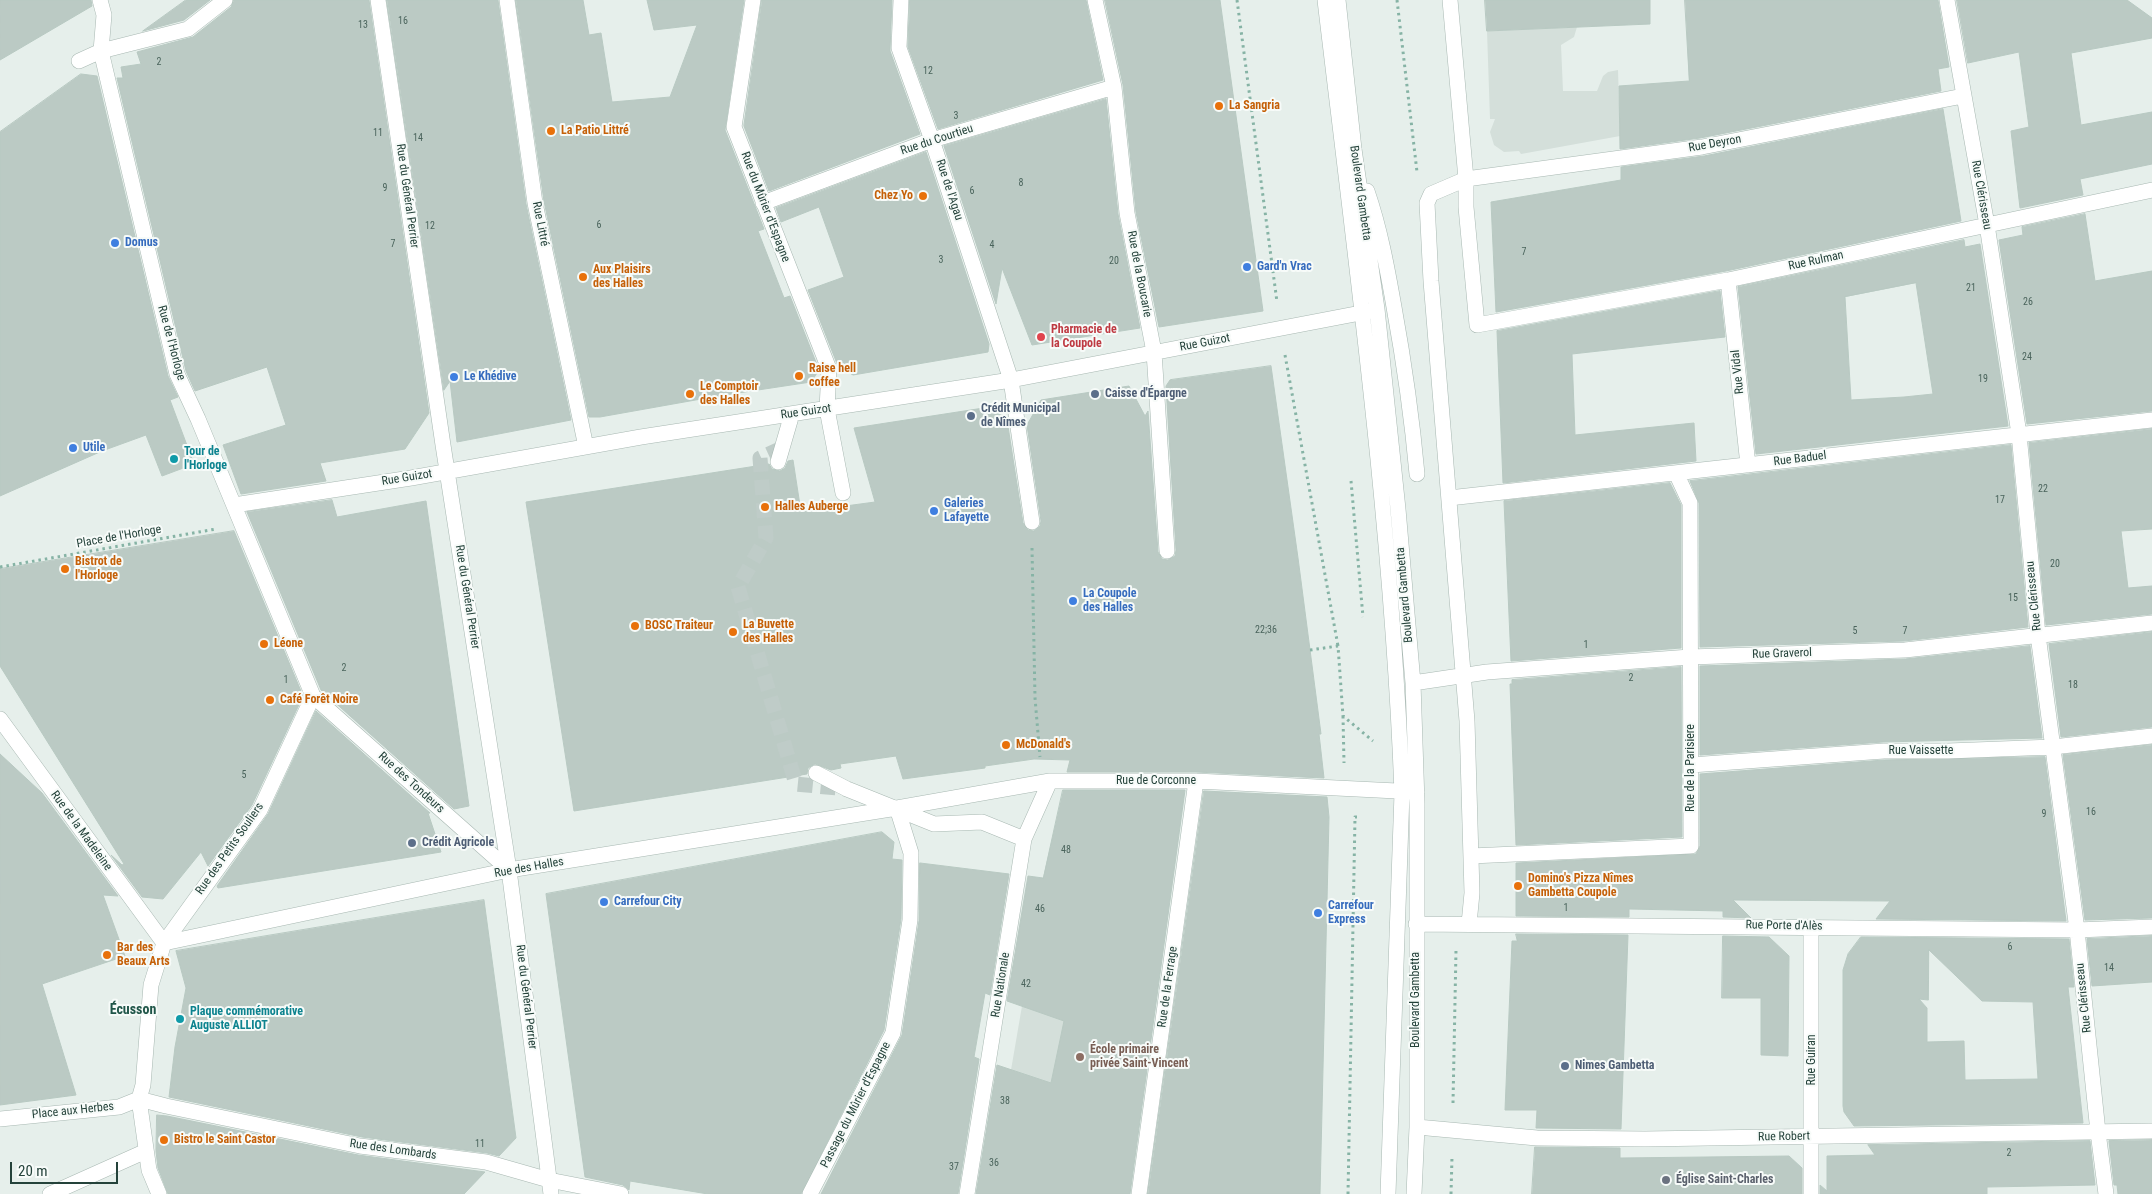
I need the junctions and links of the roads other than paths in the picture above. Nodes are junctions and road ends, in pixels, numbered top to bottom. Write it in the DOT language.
graph roads {
  1 [pos="100,0"];
  2 [pos="225,0"];
  3 [pos="378,0"];
  4 [pos="507,0"];
  5 [pos="753,0"];
  6 [pos="901,0"];
  7 [pos="1095,0"];
  8 [pos="1325,0"];
  9 [pos="1338,0"];
  10 [pos="1450,0"];
  11 [pos="1947,0"];
  12 [pos="101,50"];
  13 [pos="79,61"];
  14 [pos="1114,87"];
  15 [pos="1963,96"];
  16 [pos="932,140"];
  17 [pos="1354,149"];
  18 [pos="1466,178"];
  19 [pos="2152,190"];
  20 [pos="763,203"];
  21 [pos="1987,225"];
  22 [pos="1728,280"];
  23 [pos="1377,309"];
  24 [pos="1362,313"];
  25 [pos="1154,352"];
  26 [pos="1011,380"];
  27 [pos="827,409"];
  28 [pos="792,414"];
  29 [pos="2152,420"];
  30 [pos="2019,434"];
  31 [pos="586,447"];
  32 [pos="778,462"];
  33 [pos="1748,464"];
  34 [pos="447,472"];
  35 [pos="1676,473"];
  36 [pos="1417,474"];
  37 [pos="843,493"];
  38 [pos="1449,498"];
  39 [pos="234,505"];
  40 [pos="1032,522"];
  41 [pos="1167,551"];
  42 [pos="2152,623"];
  43 [pos="2038,635"];
  44 [pos="1690,657"];
  45 [pos="1464,676"];
  46 [pos="1413,683"];
  47 [pos="313,696"];
  48 [pos="0,719"];
  49 [pos="2152,736"];
  50 [pos="6,738"];
  51 [pos="2053,747"];
  52 [pos="1691,765"];
  53 [pos="816,773"];
  54 [pos="1196,781"];
  55 [pos="1046,782"];
  56 [pos="1409,792"];
  57 [pos="897,808"];
  58 [pos="1024,839"];
  59 [pos="1471,856"];
  60 [pos="509,870"];
  61 [pos="1416,924"];
  62 [pos="1469,924"];
  63 [pos="1811,927"];
  64 [pos="2152,927"];
  65 [pos="2077,930"];
  66 [pos="164,943"];
  67 [pos="139,1098"];
  68 [pos="3,1119"];
  69 [pos="1417,1127"];
  70 [pos="2152,1131"];
  71 [pos="2098,1132"];
  72 [pos="1812,1136"];
  73 [pos="146,1151"];
  74 [pos="550,1187"];
  75 [pos="50,1194"];
  76 [pos="159,1194"];
  77 [pos="621,1194"];
  78 [pos="810,1194"];
  79 [pos="968,1194"];
  80 [pos="1139,1194"];
  81 [pos="1388,1194"];
  82 [pos="1414,1194"];
  83 [pos="1811,1194"];
  84 [pos="2106,1194"];
  1 -- 12 [label="street, Rue de l'Horloge"];
  2 -- 12 [label="street"];
  3 -- 34 [label="street, Rue du Général Perrier"];
  4 -- 31 [label="street, Rue Littré"];
  5 -- 20 [label="street, Rue du Mûrier d'Espagne"];
  6 -- 16 [label="street, Rue de l'Agau"];
  7 -- 14 [label="street, Rue de la Boucarie"];
  8 -- 24 [label="street"];
  9 -- 17 [label="street, Boulevard Gambetta"];
  10 -- 18 [label="street"];
  11 -- 15 [label="street, Rue Clérisseau"];
  12 -- 13 [label="street"];
  12 -- 39 [label="street, Rue de l'Horloge"];
  14 -- 16 [label="street, Rue du Courtieu"];
  14 -- 25 [label="street, Rue de la Boucarie"];
  15 -- 18 [label="street, Rue Deyron"];
  15 -- 21 [label="street, Rue Clérisseau"];
  16 -- 20 [label="street, Rue du Courtieu"];
  16 -- 26 [label="street, Rue de l'Agau"];
  17 -- 23 [label="street, Boulevard Gambetta"];
  17 -- 36 [label="street"];
  18 -- 22 [label="street, Rue Rulman"];
  18 -- 38 [label="street"];
  19 -- 21 [label="street, Rue Rulman"];
  20 -- 27 [label="street, Rue du Mûrier d'Espagne"];
  21 -- 22 [label="street, Rue Rulman"];
  21 -- 30 [label="street, Rue Clérisseau"];
  22 -- 33 [label="street, Rue Vidal"];
  23 -- 24 [label="street, Rue Guizot"];
  23 -- 46 [label="street, Boulevard Gambetta"];
  24 -- 25 [label="street, Rue Guizot"];
  24 -- 56 [label="street"];
  25 -- 26 [label="street, Rue Guizot"];
  25 -- 41 [label="street, Rue de la Boucarie"];
  26 -- 27 [label="street, Rue Guizot"];
  26 -- 40 [label="street, Rue de l'Agau"];
  27 -- 28 [label="street, Rue Guizot"];
  27 -- 37 [label="street, Rue du Mûrier d'Espagne"];
  28 -- 31 [label="street, Rue Guizot"];
  28 -- 32 [label="street"];
  29 -- 30 [label="street, Rue Baduel"];
  30 -- 33 [label="street, Rue Baduel"];
  30 -- 43 [label="street, Rue Clérisseau"];
  31 -- 34 [label="street, Rue Guizot"];
  33 -- 35 [label="street, Rue Baduel"];
  34 -- 39 [label="street, Rue Guizot"];
  34 -- 60 [label="street, Rue du Général Perrier"];
  35 -- 38 [label="street, Rue Baduel"];
  35 -- 44 [label="street, Rue de la Parisiere"];
  38 -- 45 [label="street"];
  39 -- 47 [label="street, Rue de l'Horloge"];
  42 -- 43 [label="street, Rue Graverol"];
  43 -- 44 [label="street, Rue Graverol"];
  43 -- 51 [label="street, Rue Clérisseau"];
  44 -- 45 [label="street, Rue Graverol"];
  44 -- 52 [label="street, Rue de la Parisiere"];
  45 -- 46 [label="street, Rue Graverol"];
  45 -- 59 [label="street"];
  46 -- 56 [label="street, Boulevard Gambetta"];
  47 -- 60 [label="street, Rue des Tondeurs"];
  47 -- 66 [label="street, Rue des Petits Souliers"];
  48 -- 50 [label="street, Rue de la Madeleine"];
  49 -- 51 [label="street, Rue Vaissette"];
  50 -- 66 [label="street, Rue de la Madeleine"];
  51 -- 52 [label="street, Rue Vaissette"];
  51 -- 65 [label="street, Rue Clérisseau"];
  52 -- 59 [label="street, Rue de la Parisiere"];
  53 -- 57 [label="street"];
  54 -- 55 [label="street, Rue de Corconne"];
  54 -- 56 [label="street, Rue de Corconne"];
  54 -- 80 [label="street, Rue de la Ferrage"];
  55 -- 57 [label="street, Rue de Corconne"];
  55 -- 58 [label="street, Rue Nationale"];
  56 -- 61 [label="street, Boulevard Gambetta"];
  56 -- 81 [label="street"];
  57 -- 58 [label="street"];
  57 -- 60 [label="street, Rue des Halles"];
  57 -- 78 [label="street, Passage du Mûrier d'Espagne"];
  58 -- 79 [label="street, Rue Nationale"];
  59 -- 62 [label="street"];
  60 -- 66 [label="street, Rue des Halles"];
  60 -- 74 [label="street, Rue du Général Perrier"];
  61 -- 62 [label="street, Rue Porte d'Alès"];
  61 -- 69 [label="street, Boulevard Gambetta"];
  62 -- 63 [label="street, Rue Porte d'Alès"];
  63 -- 65 [label="street, Rue Porte d'Alès"];
  63 -- 72 [label="street, Rue Guiran"];
  64 -- 65 [label="street, Rue Porte d'Alès"];
  65 -- 71 [label="street, Rue Clérisseau"];
  66 -- 67 [label="street"];
  67 -- 68 [label="street, Place aux Herbes"];
  67 -- 73 [label="street"];
  67 -- 74 [label="street, Rue des Lombards"];
  69 -- 72 [label="street, Rue Robert"];
  69 -- 82 [label="street, Boulevard Gambetta"];
  70 -- 71 [label="street, Rue Robert"];
  71 -- 72 [label="street, Rue Robert"];
  71 -- 84 [label="street, Rue Clérisseau"];
  72 -- 83 [label="street, Rue Guiran"];
  73 -- 75 [label="street"];
  73 -- 76 [label="street"];
  74 -- 77 [label="street, Rue des Lombards"];
}
